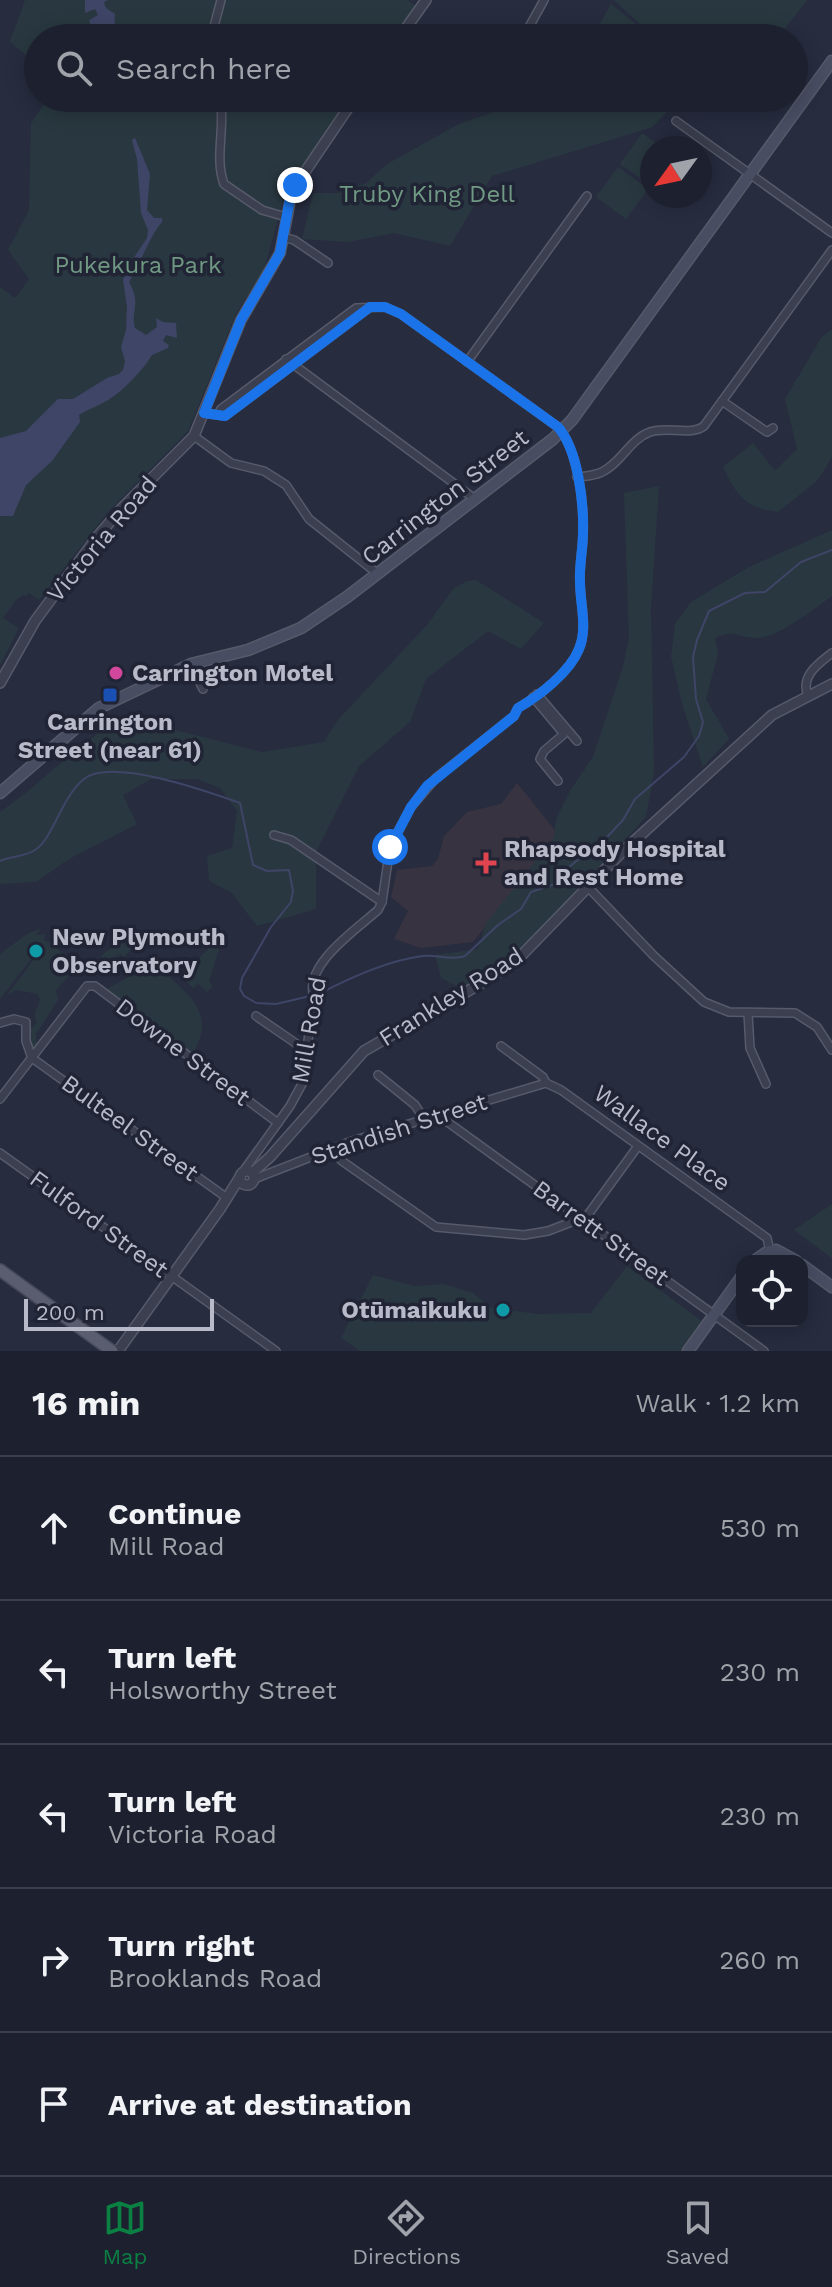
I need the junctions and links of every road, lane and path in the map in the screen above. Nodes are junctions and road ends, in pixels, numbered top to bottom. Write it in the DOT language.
graph roads {
  1 [pos="221,0"];
  2 [pos="426,0"];
  3 [pos="544,0"];
  4 [pos="215,24"];
  5 [pos="409,24"];
  6 [pos="531,24"];
  7 [pos="832,61"];
  8 [pos="808,94"];
  9 [pos="222,112"];
  10 [pos="345,112"];
  11 [pos="795,112"];
  12 [pos="676,121"];
  13 [pos="750,174"];
  14 [pos="587,196"];
  15 [pos="286,217"];
  16 [pos="832,233"];
  17 [pos="283,237"];
  18 [pos="832,250"];
  19 [pos="328,263"];
  20 [pos="289,362"];
  21 [pos="467,362"];
  22 [pos="722,401"];
  23 [pos="204,413"];
  24 [pos="773,428"];
  25 [pos="562,431"];
  26 [pos="194,436"];
  27 [pos="577,477"];
  28 [pos="475,499"];
  29 [pos="378,574"];
  30 [pos="832,653"];
  31 [pos="191,664"];
  32 [pos="0,683"];
  33 [pos="832,684"];
  34 [pos="203,689"];
  35 [pos="535,696"];
  36 [pos="808,696"];
  37 [pos="577,741"];
  38 [pos="558,781"];
  39 [pos="0,793"];
  40 [pos="274,835"];
  41 [pos="588,887"];
  42 [pos="382,902"];
  43 [pos="748,1013"];
  44 [pos="256,1016"];
  45 [pos="0,1023"];
  46 [pos="501,1046"];
  47 [pos="832,1050"];
  48 [pos="307,1051"];
  49 [pos="32,1058"];
  50 [pos="378,1075"];
  51 [pos="546,1083"];
  52 [pos="766,1084"];
  53 [pos="0,1099"];
  54 [pos="441,1114"];
  55 [pos="424,1119"];
  56 [pos="278,1123"];
  57 [pos="638,1146"];
  58 [pos="330,1149"];
  59 [pos="0,1153"];
  60 [pos="247,1176"];
  61 [pos="228,1197"];
  62 [pos="581,1218"];
  63 [pos="770,1251"];
  64 [pos="764,1255"];
  65 [pos="786,1255"];
  66 [pos="808,1269"];
  67 [pos="0,1270"];
  68 [pos="172,1276"];
  69 [pos="736,1284"];
  70 [pos="832,1287"];
  71 [pos="714,1315"];
  72 [pos="115,1351"];
  73 [pos="276,1351"];
  74 [pos="688,1351"];
  75 [pos="764,1351"];
  1 -- 4 [label="street"];
  2 -- 5 [label="street"];
  3 -- 6 [label="street"];
  7 -- 8 [label="main road, Carrington Street"];
  9 -- 15 [label="street"];
  10 -- 15 [label="street, Victoria Road"];
  11 -- 13 [label="main road, Carrington Street"];
  12 -- 13 [label="street"];
  13 -- 16 [label="street"];
  13 -- 25 [label="main road, Carrington Street"];
  14 -- 21 [label="street"];
  15 -- 17 [label="street, Victoria Road"];
  17 -- 19 [label="street"];
  17 -- 23 [label="street, Victoria Road"];
  18 -- 22 [label="street"];
  20 -- 21 [label="street"];
  20 -- 23 [label="street"];
  20 -- 28 [label="street"];
  21 -- 25 [label="street"];
  22 -- 24 [label="street"];
  22 -- 27 [label="street"];
  23 -- 26 [label="street, Victoria Road"];
  25 -- 27 [label="street"];
  25 -- 28 [label="main road, Carrington Street"];
  26 -- 29 [label="street"];
  26 -- 32 [label="street, Victoria Road"];
  27 -- 35 [label="street"];
  28 -- 29 [label="main road, Carrington Street"];
  29 -- 31 [label="main road, Carrington Street"];
  30 -- 36 [label="street"];
  31 -- 34 [label="street"];
  31 -- 39 [label="main road, Carrington Street"];
  33 -- 36 [label="street, Frankley Road"];
  35 -- 37 [label="street"];
  35 -- 38 [label="street"];
  35 -- 42 [label="street"];
  36 -- 41 [label="street, Frankley Road"];
  40 -- 42 [label="street"];
  41 -- 43 [label="street"];
  41 -- 60 [label="street, Frankley Road"];
  42 -- 48 [label="street, Mill Road"];
  43 -- 47 [label="street"];
  43 -- 52 [label="street"];
  44 -- 48 [label="street"];
  45 -- 49 [label="street"];
  46 -- 51 [label="street, Wallace Place"];
  48 -- 56 [label="street, Mill Road"];
  49 -- 53 [label="street"];
  49 -- 56 [label="street, Downe Street"];
  49 -- 61 [label="street, Bulteel Street"];
  50 -- 55 [label="street"];
  51 -- 54 [label="street, Standish Street"];
  51 -- 57 [label="street, Wallace Place"];
  54 -- 55 [label="street, Standish Street"];
  54 -- 62 [label="street, Barrett Street"];
  55 -- 58 [label="street, Standish Street"];
  56 -- 60 [label="street, Mill Road"];
  57 -- 62 [label="street"];
  57 -- 63 [label="street, Wallace Place"];
  58 -- 60 [label="street, Standish Street"];
  58 -- 62 [label="street"];
  59 -- 68 [label="street, Fulford Street"];
  60 -- 61 [label="street, Frankley Road"];
  61 -- 68 [label="street"];
  62 -- 71 [label="street, Barrett Street"];
  63 -- 64 [label="main road"];
  63 -- 65 [label="main road, Wallace Place"];
  66 -- 70 [label="main road"];
  67 -- 72 [label="main road"];
  68 -- 72 [label="street"];
  68 -- 73 [label="street, Fulford Street"];
  69 -- 71 [label="main road"];
  71 -- 74 [label="main road"];
  71 -- 75 [label="street, Barrett Street"];
}
